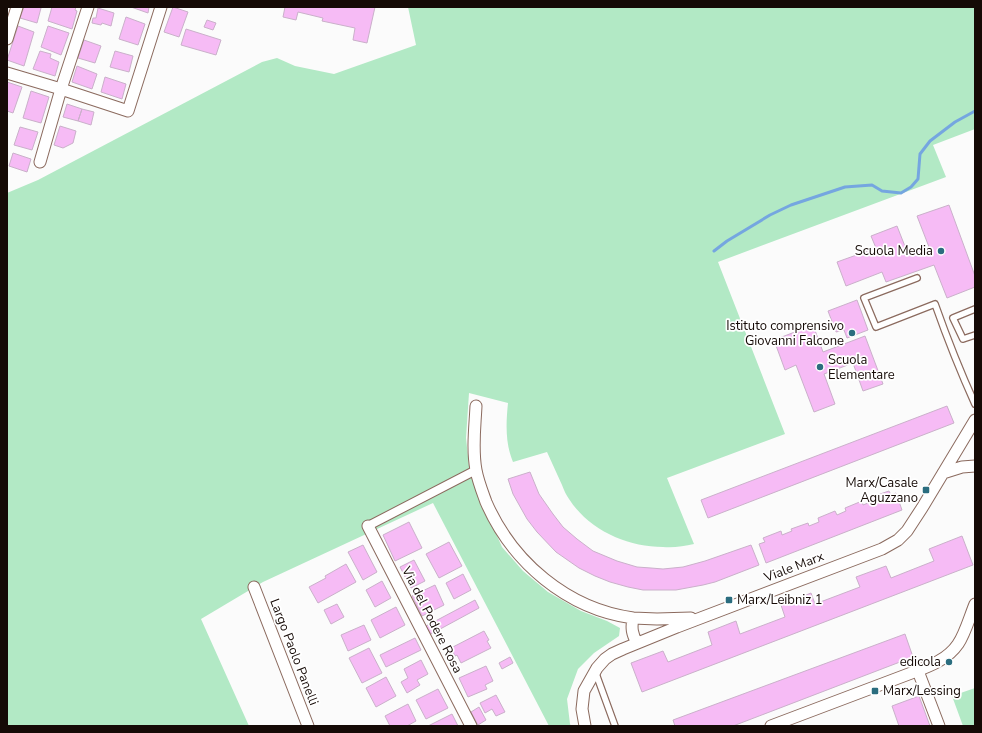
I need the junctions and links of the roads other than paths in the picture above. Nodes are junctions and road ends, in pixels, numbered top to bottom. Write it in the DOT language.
graph roads {
  1 [pos="17,7"];
  2 [pos="88,7"];
  3 [pos="161,7"];
  4 [pos="7,39"];
  5 [pos="7,73"];
  6 [pos="61,89"];
  7 [pos="40,162"];
  8 [pos="917,278"];
  9 [pos="975,309"];
  10 [pos="975,335"];
  11 [pos="975,404"];
  12 [pos="476,406"];
  13 [pos="975,420"];
  14 [pos="975,466"];
  15 [pos="476,470"];
  16 [pos="943,473"];
  17 [pos="368,526"];
  18 [pos="254,587"];
  19 [pos="975,604"];
  20 [pos="633,618"];
  21 [pos="702,618"];
  22 [pos="637,643"];
  23 [pos="595,671"];
  24 [pos="918,671"];
  25 [pos="308,726"];
  26 [pos="471,726"];
  27 [pos="585,726"];
  28 [pos="616,726"];
  29 [pos="771,726"];
  30 [pos="940,726"];
  1 -- 4 [label="street"];
  2 -- 6 [label="street"];
  3 -- 6 [label="street"];
  5 -- 6 [label="street"];
  6 -- 7 [label="street"];
  8 -- 11 [label="lane"];
  9 -- 10 [label="lane"];
  12 -- 15 [label="street"];
  13 -- 16 [label="street, Viale Marx"];
  14 -- 16 [label="street"];
  15 -- 17 [label="street"];
  15 -- 20 [label="street"];
  16 -- 21 [label="street, Viale Marx"];
  17 -- 26 [label="street, Via del Podere Rosa"];
  18 -- 25 [label="street, Largo Paolo Panelli"];
  19 -- 24 [label="street"];
  20 -- 21 [label="street"];
  20 -- 22 [label="street"];
  21 -- 22 [label="street, Viale Marx"];
  22 -- 23 [label="street, Viale Marx"];
  23 -- 27 [label="street, Viale Marx"];
  23 -- 28 [label="lane"];
  24 -- 29 [label="street"];
  24 -- 30 [label="street"];
}
